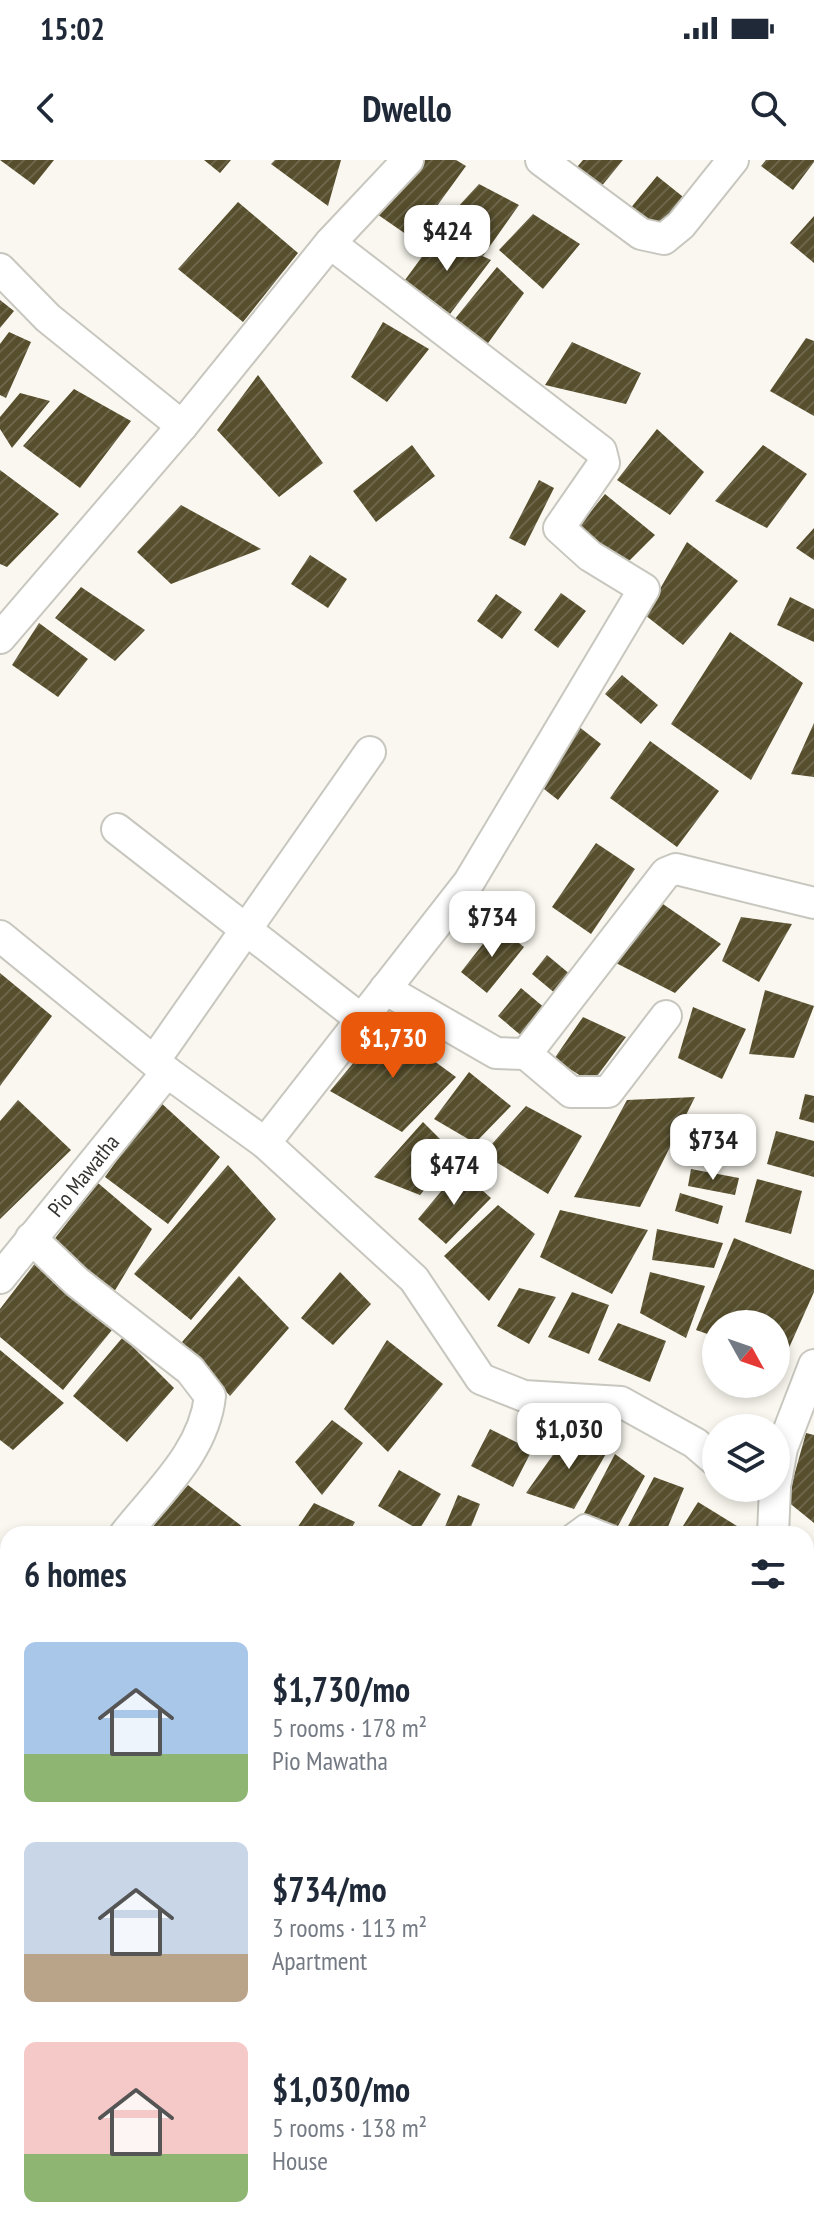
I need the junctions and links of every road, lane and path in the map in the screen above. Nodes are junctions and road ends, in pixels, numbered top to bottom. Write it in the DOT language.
graph roads {
  1 [pos="408,160"];
  2 [pos="541,160"];
  3 [pos="733,160"];
  4 [pos="330,243"];
  5 [pos="0,269"];
  6 [pos="182,426"];
  7 [pos="0,638"];
  8 [pos="370,752"];
  9 [pos="117,829"];
  10 [pos="814,903"];
  11 [pos="246,929"];
  12 [pos="2,942"];
  13 [pos="385,989"];
  14 [pos="666,1016"];
  15 [pos="362,1020"];
  16 [pos="526,1054"];
  17 [pos="160,1066"];
  18 [pos="265,1143"];
  19 [pos="31,1238"];
  20 [pos="0,1278"];
  21 [pos="814,1365"];
  22 [pos="702,1449"];
  23 [pos="774,1503"];
  24 [pos="131,1526"];
  1 -- 4 [label="street"];
  2 -- 3 [label="street"];
  4 -- 6 [label="street"];
  4 -- 13 [label="street"];
  5 -- 6 [label="street"];
  6 -- 7 [label="street"];
  8 -- 11 [label="street, Pio Mawatha"];
  9 -- 11 [label="street"];
  10 -- 16 [label="street"];
  11 -- 15 [label="street"];
  11 -- 17 [label="street, Pio Mawatha"];
  12 -- 17 [label="street"];
  13 -- 15 [label="street"];
  13 -- 16 [label="street"];
  14 -- 16 [label="street"];
  15 -- 18 [label="street"];
  17 -- 18 [label="street"];
  17 -- 19 [label="street, Pio Mawatha"];
  18 -- 22 [label="street"];
  19 -- 20 [label="street, Pio Mawatha"];
  19 -- 24 [label="street"];
  21 -- 23 [label="street"];
}
